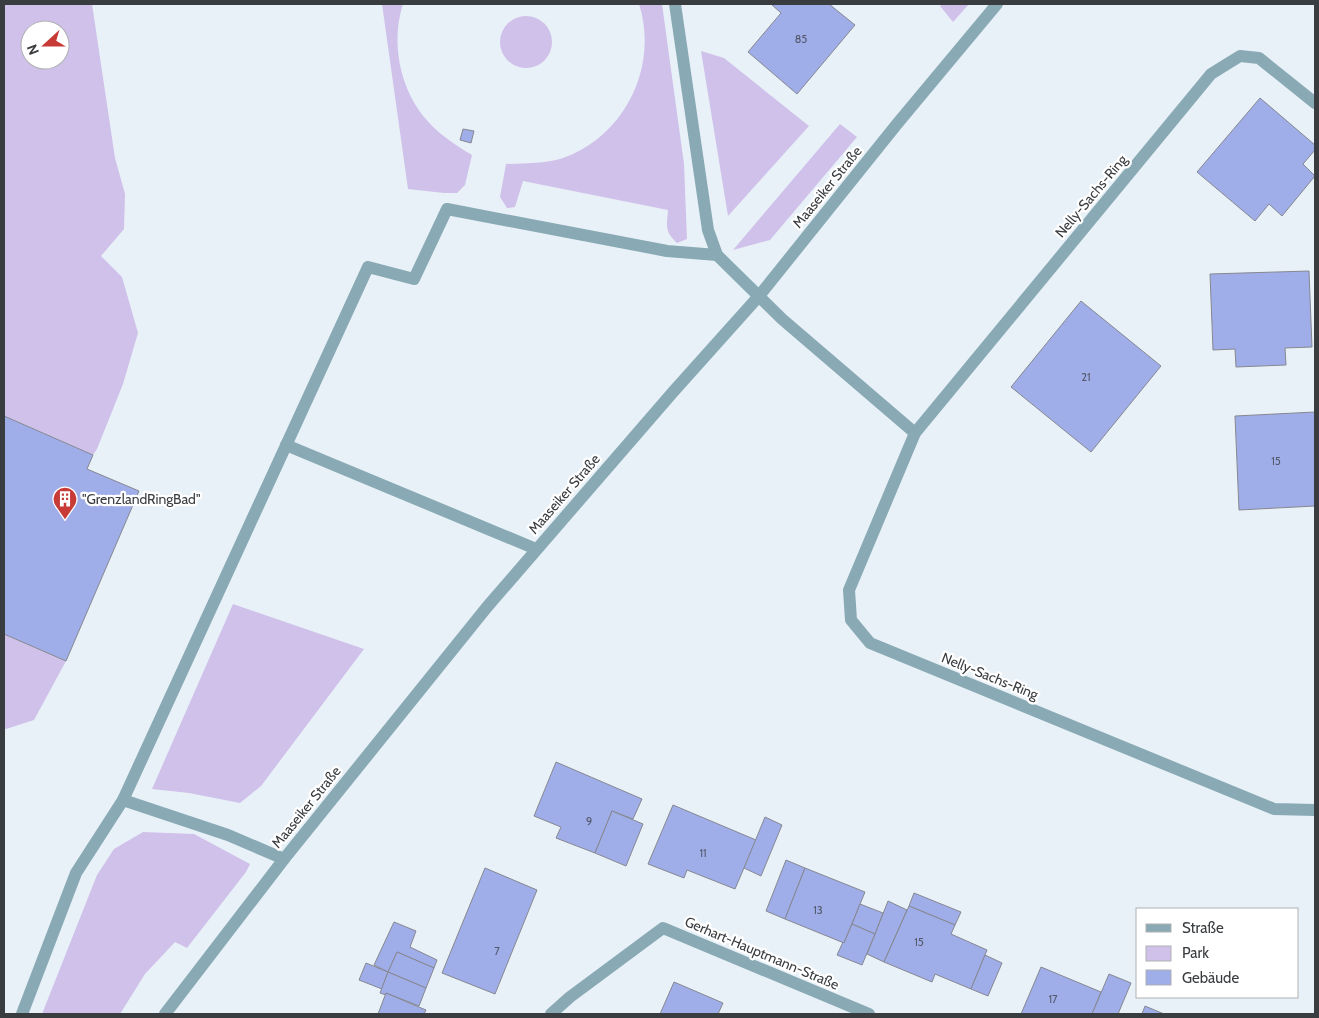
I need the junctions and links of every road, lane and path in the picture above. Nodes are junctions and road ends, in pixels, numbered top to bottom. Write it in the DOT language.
graph roads {
  1 [pos="675,4"];
  2 [pos="997,4"];
  3 [pos="1315,103"];
  4 [pos="716,255"];
  5 [pos="759,296"];
  6 [pos="915,433"];
  7 [pos="286,445"];
  8 [pos="536,549"];
  9 [pos="122,800"];
  10 [pos="1315,810"];
  11 [pos="284,859"];
  12 [pos="22,1014"];
  13 [pos="165,1014"];
  14 [pos="551,1014"];
  15 [pos="869,1014"];
  1 -- 4 [label="street"];
  2 -- 5 [label="street, Maaseiker Straße"];
  3 -- 6 [label="street, Nelly-Sachs-Ring"];
  4 -- 5 [label="street"];
  4 -- 7 [label="street"];
  5 -- 6 [label="street"];
  5 -- 8 [label="street, Maaseiker Straße"];
  6 -- 10 [label="street, Nelly-Sachs-Ring"];
  7 -- 8 [label="street"];
  7 -- 9 [label="street"];
  8 -- 11 [label="street, Maaseiker Straße"];
  9 -- 11 [label="street"];
  9 -- 12 [label="street"];
  11 -- 13 [label="street, Maaseiker Straße"];
  14 -- 15 [label="street, Gerhart-Hauptmann-Straße"];
}
